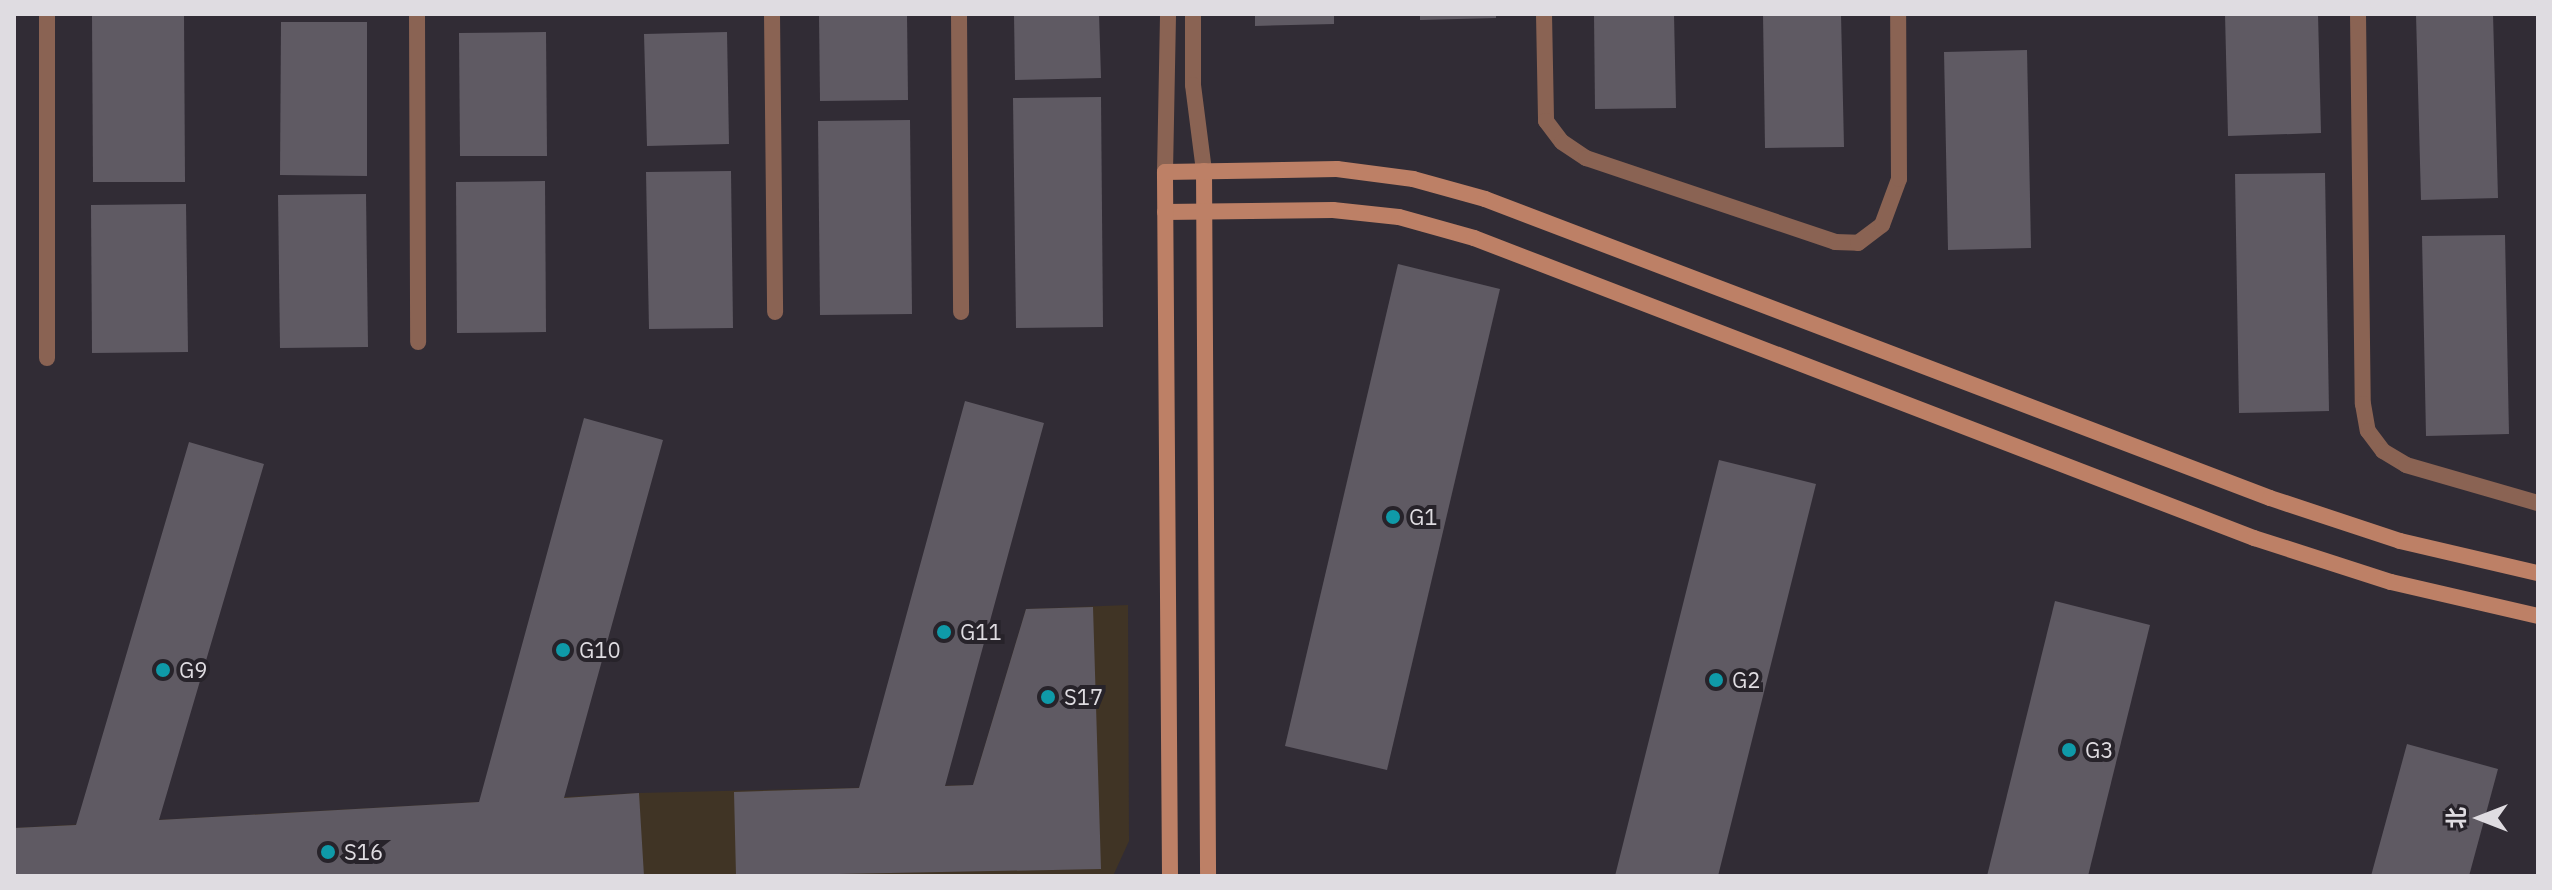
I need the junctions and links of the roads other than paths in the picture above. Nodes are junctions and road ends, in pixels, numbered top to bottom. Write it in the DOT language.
graph roads {
  1 [pos="47,14"];
  2 [pos="417,14"];
  3 [pos="772,14"];
  4 [pos="959,14"];
  5 [pos="1168,14"];
  6 [pos="1193,14"];
  7 [pos="1544,14"];
  8 [pos="1898,14"];
  9 [pos="2358,14"];
  10 [pos="1204,171"];
  11 [pos="1165,172"];
  12 [pos="1204,211"];
  13 [pos="1165,212"];
  14 [pos="775,312"];
  15 [pos="961,312"];
  16 [pos="418,342"];
  17 [pos="47,358"];
  18 [pos="2538,503"];
  19 [pos="2538,573"];
  20 [pos="2538,616"];
  21 [pos="1170,876"];
  22 [pos="1208,876"];
  1 -- 17 [label="street"];
  2 -- 16 [label="street"];
  3 -- 14 [label="street"];
  4 -- 15 [label="street"];
  5 -- 11 [label="street"];
  6 -- 10 [label="street"];
  7 -- 8 [label="street"];
  9 -- 18 [label="street"];
  10 -- 11 [label="street"];
  10 -- 12 [label="street"];
  10 -- 19 [label="street"];
  11 -- 13 [label="street"];
  12 -- 13 [label="street"];
  12 -- 20 [label="street"];
  12 -- 22 [label="street"];
  13 -- 21 [label="street"];
}
